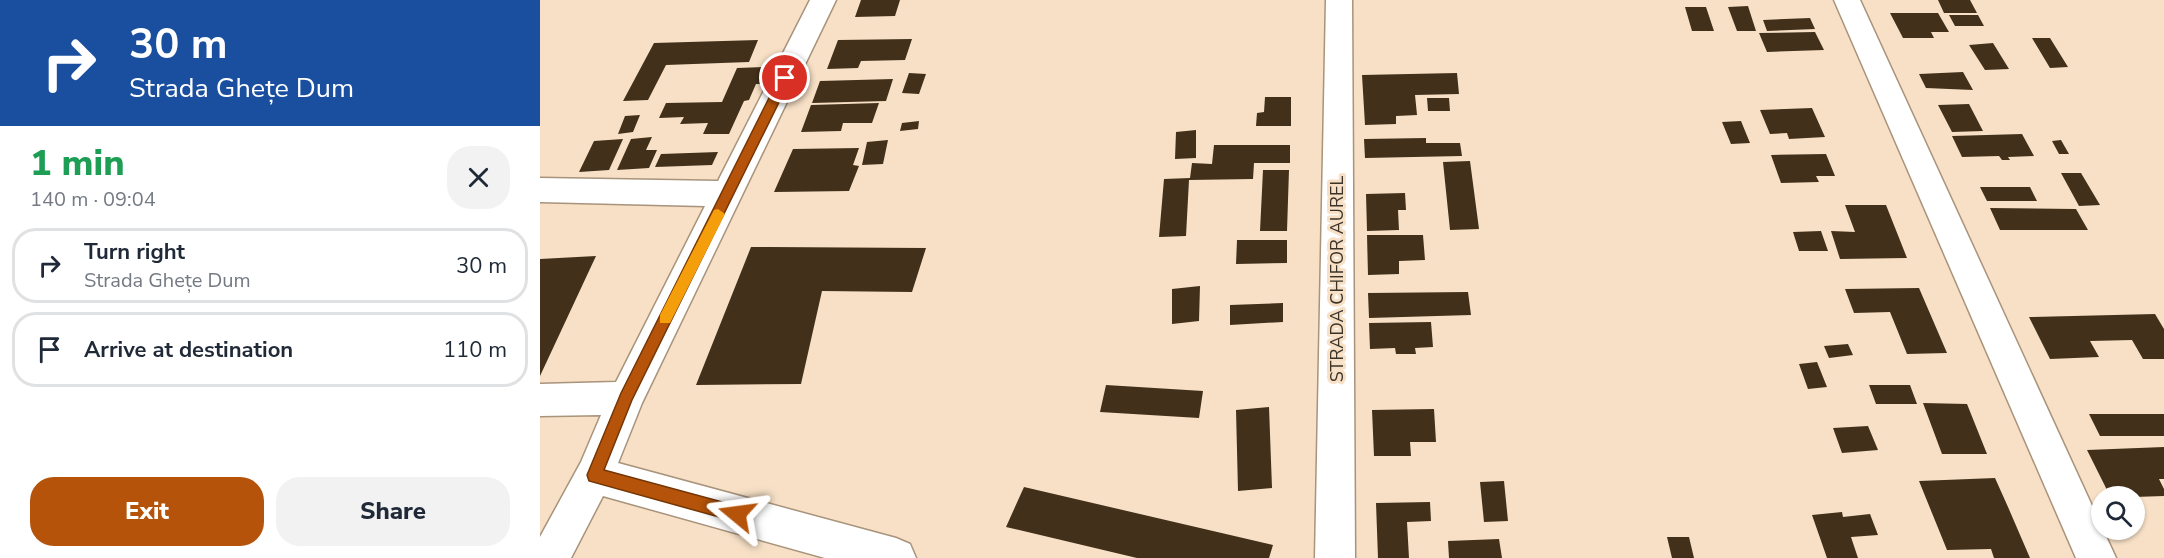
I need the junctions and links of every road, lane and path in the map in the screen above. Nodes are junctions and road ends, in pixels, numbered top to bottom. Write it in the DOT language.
graph roads {
  1 [pos="823,0"];
  2 [pos="1339,0"];
  3 [pos="1847,0"];
  4 [pos="540,190"];
  5 [pos="728,194"];
  6 [pos="626,398"];
  7 [pos="540,400"];
  8 [pos="594,475"];
  9 [pos="550,558"];
  10 [pos="896,558"];
  11 [pos="1335,558"];
  12 [pos="2096,558"];
  1 -- 5 [label="main road"];
  2 -- 11 [label="main road, STRADA CHIFOR AUREL"];
  3 -- 12 [label="main road"];
  4 -- 5 [label="main road"];
  5 -- 6 [label="main road"];
  6 -- 7 [label="main road"];
  6 -- 8 [label="main road"];
  8 -- 9 [label="main road"];
  8 -- 10 [label="main road"];
}
